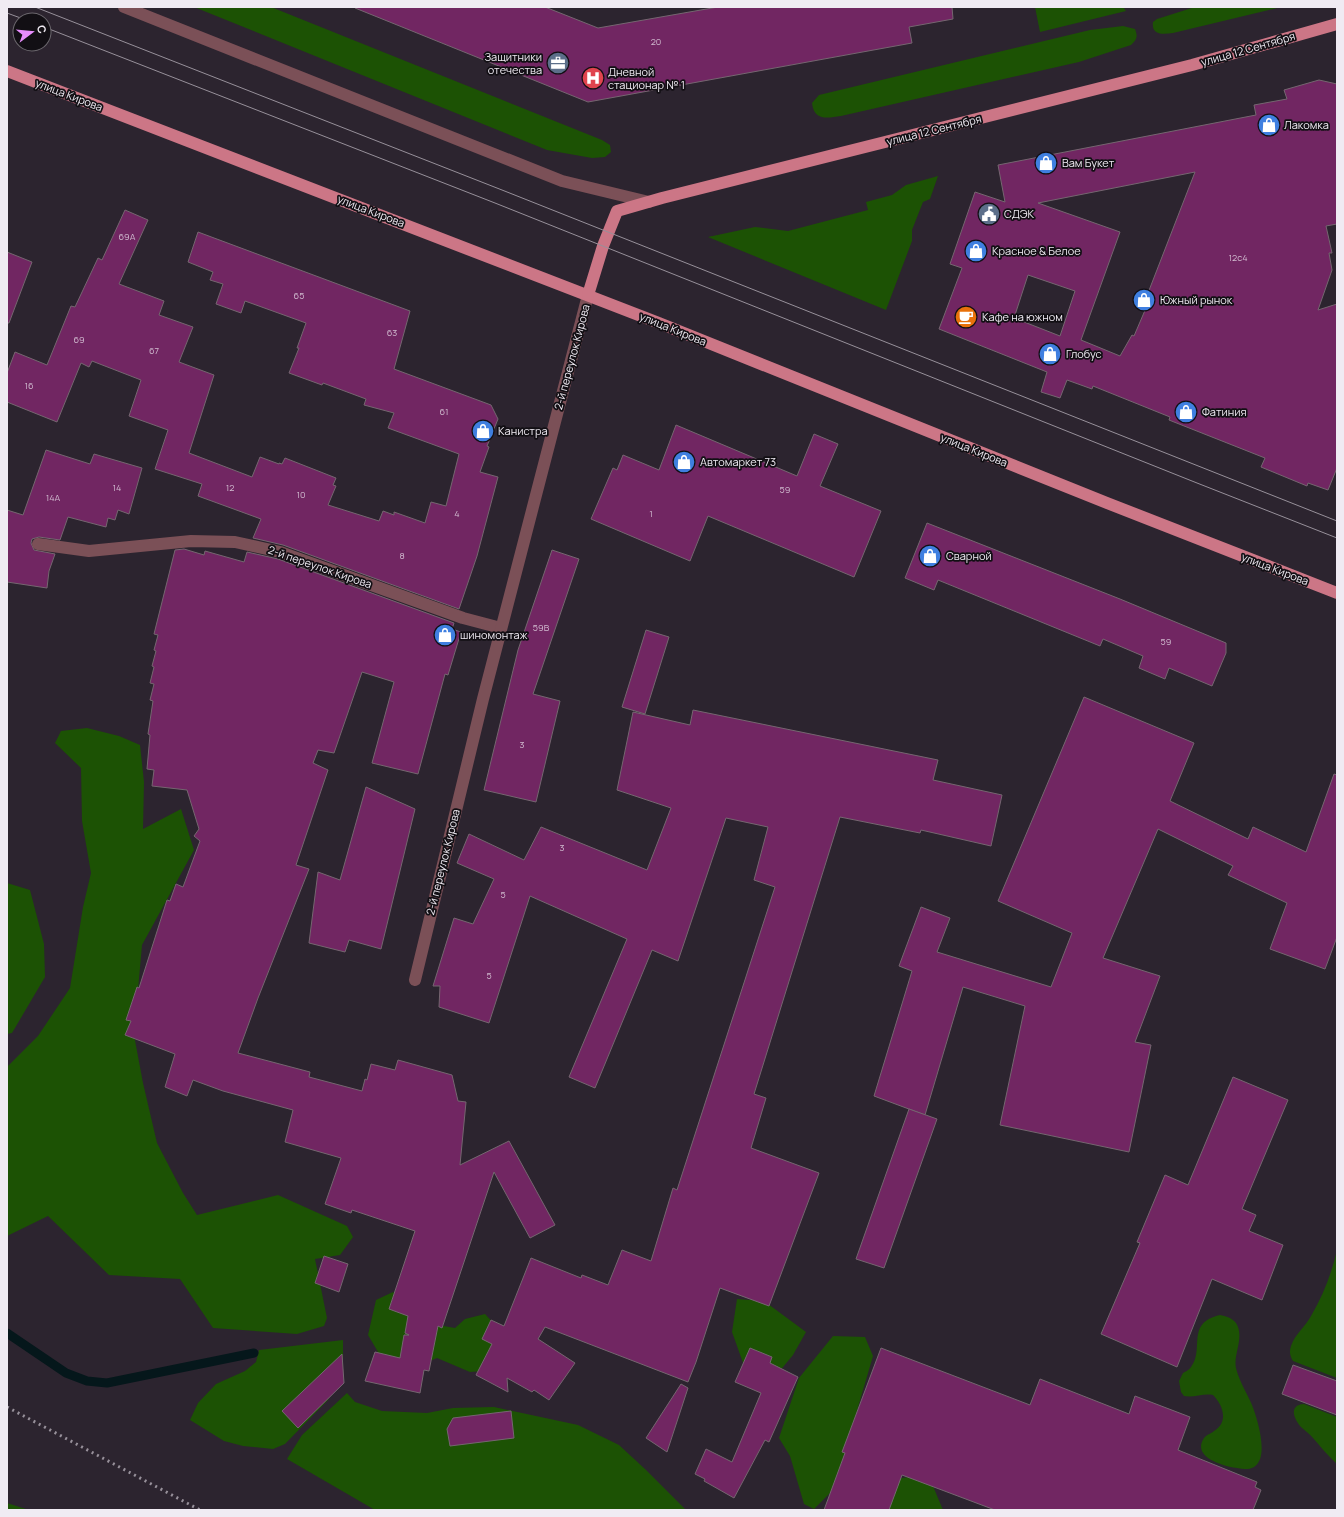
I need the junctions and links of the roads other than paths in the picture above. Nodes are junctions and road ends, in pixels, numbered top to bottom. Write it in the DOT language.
graph roads {
  1 [pos="124,7"];
  2 [pos="1337,24"];
  3 [pos="7,71"];
  4 [pos="649,202"];
  5 [pos="588,295"];
  6 [pos="38,544"];
  7 [pos="1337,593"];
  8 [pos="501,628"];
  9 [pos="415,980"];
  1 -- 4 [label="street"];
  2 -- 4 [label="main road, улица 12 Сентября"];
  3 -- 5 [label="main road, улица Кирова"];
  4 -- 5 [label="main road, улица 12 Сентября"];
  5 -- 7 [label="main road, улица Кирова"];
  5 -- 8 [label="street, 2-й переулок Кирова"];
  6 -- 8 [label="street, 2-й переулок Кирова"];
  8 -- 9 [label="street, 2-й переулок Кирова"];
}
